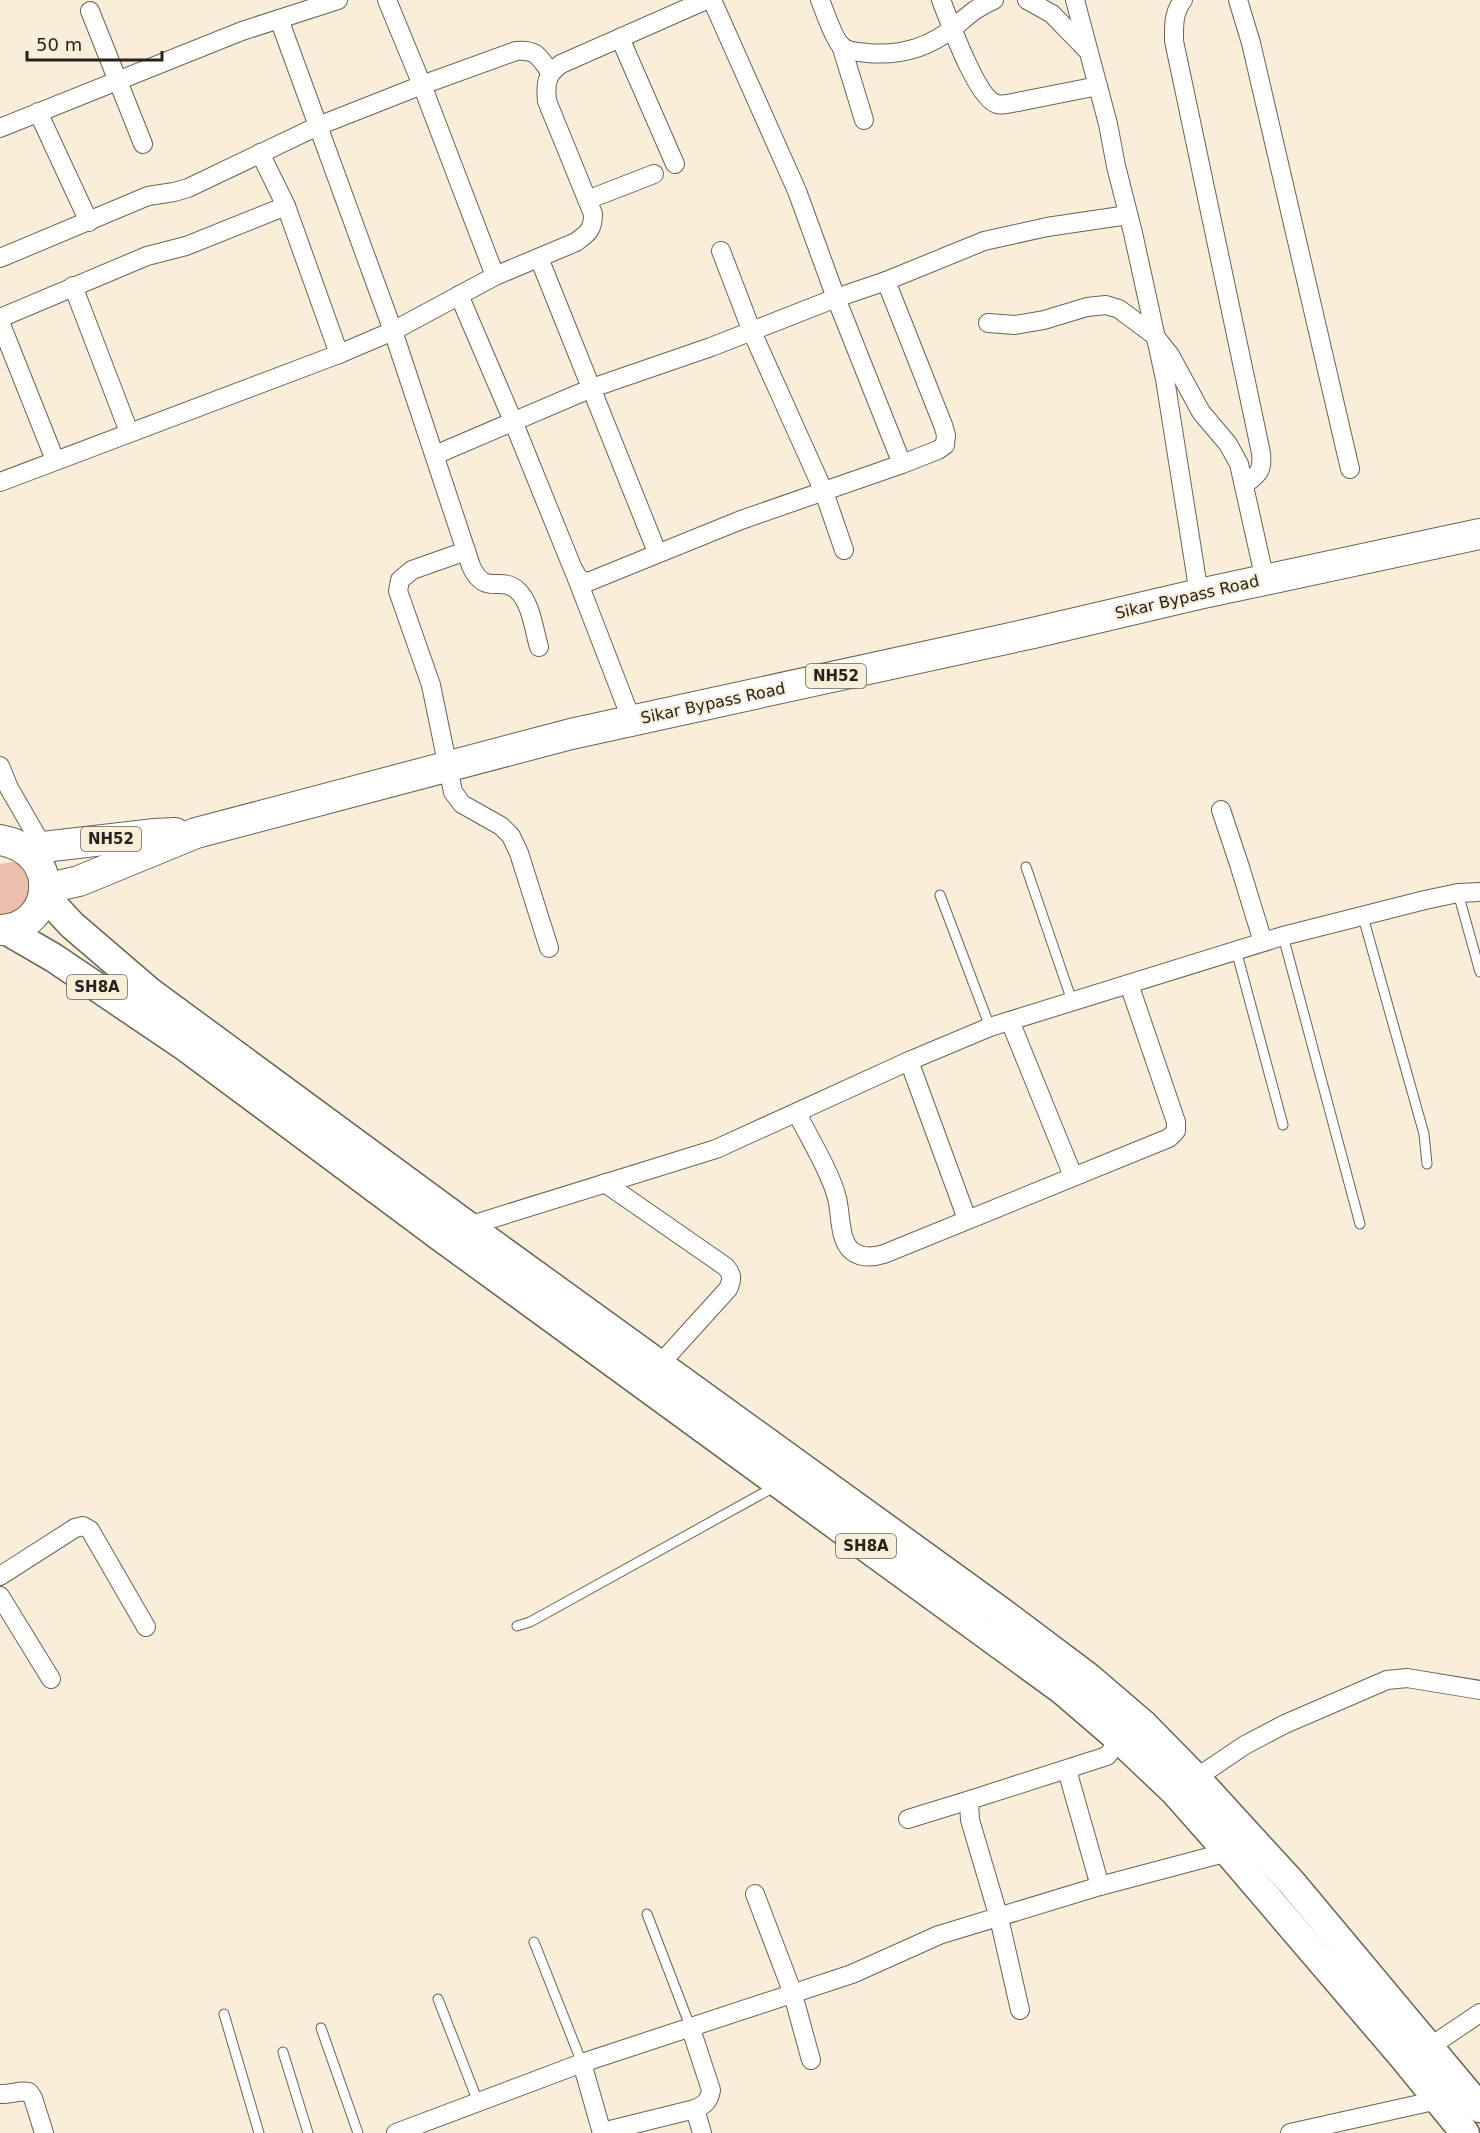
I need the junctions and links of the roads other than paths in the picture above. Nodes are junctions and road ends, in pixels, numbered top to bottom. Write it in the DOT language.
graph roads {
  1 [pos="338,0"];
  2 [pos="387,0"];
  3 [pos="706,0"];
  4 [pos="712,0"];
  5 [pos="820,0"];
  6 [pos="941,0"];
  7 [pos="994,0"];
  8 [pos="1027,0"];
  9 [pos="1075,0"];
  10 [pos="1183,0"];
  11 [pos="1238,0"];
  12 [pos="90,11"];
  13 [pos="279,19"];
  14 [pos="952,28"];
  15 [pos="620,38"];
  16 [pos="841,45"];
  17 [pos="1088,51"];
  18 [pos="550,72"];
  19 [pos="117,80"];
  20 [pos="423,85"];
  21 [pos="1098,86"];
  22 [pos="38,112"];
  23 [pos="864,120"];
  24 [pos="318,126"];
  25 [pos="0,128"];
  26 [pos="143,144"];
  27 [pos="260,153"];
  28 [pos="675,164"];
  29 [pos="654,174"];
  30 [pos="587,200"];
  31 [pos="285,206"];
  32 [pos="1128,215"];
  33 [pos="89,222"];
  34 [pos="721,251"];
  35 [pos="0,258"];
  36 [pos="539,258"];
  37 [pos="495,276"];
  38 [pos="886,281"];
  39 [pos="73,286"];
  40 [pos="459,295"];
  41 [pos="836,298"];
  42 [pos="0,318"];
  43 [pos="0,322"];
  44 [pos="988,323"];
  45 [pos="393,331"];
  46 [pos="752,332"];
  47 [pos="1154,335"];
  48 [pos="339,354"];
  49 [pos="592,388"];
  50 [pos="513,421"];
  51 [pos="129,432"];
  52 [pos="435,455"];
  53 [pos="55,460"];
  54 [pos="902,464"];
  55 [pos="1350,469"];
  56 [pos="0,482"];
  57 [pos="1244,485"];
  58 [pos="824,492"];
  59 [pos="1480,534"];
  60 [pos="844,550"];
  61 [pos="466,551"];
  62 [pos="657,552"];
  63 [pos="574,571"];
  64 [pos="1265,580"];
  65 [pos="1199,594"];
  66 [pos="539,647"];
  67 [pos="632,721"];
  68 [pos="0,766"];
  69 [pos="447,767"];
  70 [pos="1221,810"];
  71 [pos="196,833"];
  72 [pos="23,845"];
  73 [pos="1026,867"];
  74 [pos="44,891"];
  75 [pos="1480,892"];
  76 [pos="1458,893"];
  77 [pos="940,895"];
  78 [pos="1364,917"];
  79 [pos="3,930"];
  80 [pos="1283,936"];
  81 [pos="1263,942"];
  82 [pos="549,948"];
  83 [pos="1236,950"];
  84 [pos="1480,972"];
  85 [pos="1129,984"];
  86 [pos="1072,1001"];
  87 [pos="1010,1021"];
  88 [pos="990,1028"];
  89 [pos="909,1061"];
  90 [pos="797,1113"];
  91 [pos="1283,1125"];
  92 [pos="1427,1164"];
  93 [pos="1073,1176"];
  94 [pos="605,1183"];
  95 [pos="967,1219"];
  96 [pos="1360,1224"];
  97 [pos="468,1226"];
  98 [pos="660,1364"];
  99 [pos="780,1483"];
  100 [pos="0,1575"];
  101 [pos="0,1596"];
  102 [pos="517,1626"];
  103 [pos="146,1627"];
  104 [pos="51,1680"];
  105 [pos="1480,1690"];
  106 [pos="1129,1730"];
  107 [pos="1066,1770"];
  108 [pos="1196,1778"];
  109 [pos="973,1799"];
  110 [pos="908,1819"];
  111 [pos="1228,1852"];
  112 [pos="1100,1886"];
  113 [pos="755,1894"];
  114 [pos="647,1914"];
  115 [pos="999,1918"];
  116 [pos="534,1942"];
  117 [pos="793,1995"];
  118 [pos="438,1999"];
  119 [pos="1020,2010"];
  120 [pos="1480,2013"];
  121 [pos="224,2014"];
  122 [pos="690,2026"];
  123 [pos="321,2028"];
  124 [pos="1428,2048"];
  125 [pos="283,2052"];
  126 [pos="811,2060"];
  127 [pos="582,2063"];
  128 [pos="0,2094"];
  129 [pos="1438,2100"];
  130 [pos="478,2102"];
  131 [pos="1480,2108"];
  132 [pos="695,2109"];
  133 [pos="44,2133"];
  134 [pos="259,2133"];
  135 [pos="308,2133"];
  136 [pos="358,2133"];
  137 [pos="396,2133"];
  138 [pos="602,2133"];
  139 [pos="702,2133"];
  140 [pos="1290,2133"];
  141 [pos="1465,2133"];
  1 -- 13 [label="street"];
  2 -- 20 [label="street"];
  3 -- 15 [label="street"];
  4 -- 41 [label="street"];
  5 -- 16 [label="street"];
  6 -- 14 [label="street"];
  7 -- 14 [label="street"];
  8 -- 17 [label="street"];
  9 -- 17 [label="street"];
  10 -- 57 [label="street"];
  11 -- 55 [label="street"];
  12 -- 19 [label="street"];
  13 -- 19 [label="street"];
  13 -- 24 [label="street"];
  14 -- 16 [label="street"];
  14 -- 21 [label="street"];
  15 -- 18 [label="street"];
  15 -- 28 [label="street"];
  16 -- 23 [label="street"];
  17 -- 21 [label="street"];
  18 -- 20 [label="street"];
  18 -- 30 [label="street"];
  19 -- 22 [label="street"];
  19 -- 26 [label="street"];
  20 -- 24 [label="street"];
  20 -- 37 [label="street"];
  21 -- 32 [label="street"];
  22 -- 25 [label="street"];
  22 -- 33 [label="street"];
  24 -- 27 [label="street"];
  24 -- 45 [label="street"];
  27 -- 31 [label="street"];
  27 -- 33 [label="street"];
  29 -- 30 [label="street"];
  30 -- 36 [label="street"];
  31 -- 39 [label="street"];
  31 -- 48 [label="street"];
  32 -- 38 [label="street"];
  32 -- 47 [label="street"];
  33 -- 35 [label="street"];
  34 -- 46 [label="street"];
  36 -- 37 [label="street"];
  36 -- 49 [label="street"];
  37 -- 40 [label="street"];
  38 -- 41 [label="street"];
  38 -- 54 [label="street"];
  39 -- 42 [label="street"];
  39 -- 51 [label="street"];
  40 -- 45 [label="street"];
  40 -- 50 [label="street"];
  41 -- 46 [label="street"];
  41 -- 54 [label="street"];
  43 -- 53 [label="street"];
  44 -- 47 [label="street"];
  45 -- 48 [label="street"];
  45 -- 52 [label="street"];
  46 -- 49 [label="street"];
  46 -- 58 [label="street"];
  47 -- 57 [label="street"];
  47 -- 65 [label="street"];
  48 -- 51 [label="street"];
  49 -- 50 [label="street"];
  49 -- 62 [label="street"];
  50 -- 52 [label="street"];
  50 -- 63 [label="street"];
  51 -- 53 [label="street"];
  52 -- 61 [label="street"];
  53 -- 56 [label="street"];
  54 -- 58 [label="street"];
  57 -- 64 [label="street"];
  58 -- 60 [label="street"];
  58 -- 62 [label="street"];
  59 -- 64 [label="highway, Sikar Bypass Road / NH52"];
  61 -- 66 [label="street"];
  61 -- 69 [label="street"];
  62 -- 63 [label="street"];
  63 -- 67 [label="street"];
  64 -- 65 [label="highway, Sikar Bypass Road / NH52"];
  65 -- 67 [label="highway, Sikar Bypass Road / NH52"];
  67 -- 69 [label="highway, Sikar Bypass Road / NH52"];
  68 -- 72 [label="street"];
  69 -- 71 [label="highway, Sikar Bypass Road / NH52"];
  69 -- 82 [label="street"];
  70 -- 81 [label="street"];
  71 -- 72 [label="highway, Sikar Bypass Road / NH52"];
  71 -- 74 [label="highway, Sikar Bypass Road / NH52"];
  72 -- 74 [label="highway"];
  73 -- 86 [label="lane"];
  74 -- 79 [label="highway"];
  74 -- 97 [label="main road, SH8A"];
  75 -- 76 [label="street"];
  76 -- 78 [label="street"];
  76 -- 84 [label="lane"];
  77 -- 88 [label="lane"];
  78 -- 80 [label="street"];
  78 -- 92 [label="lane"];
  79 -- 99 [label="main road, SH8A"];
  80 -- 81 [label="street"];
  80 -- 96 [label="lane"];
  81 -- 83 [label="street"];
  83 -- 85 [label="street"];
  83 -- 91 [label="lane"];
  85 -- 86 [label="street"];
  85 -- 93 [label="street"];
  86 -- 87 [label="street"];
  87 -- 88 [label="street"];
  87 -- 93 [label="street"];
  88 -- 89 [label="street"];
  89 -- 90 [label="street"];
  89 -- 95 [label="street"];
  90 -- 94 [label="street"];
  90 -- 95 [label="street"];
  93 -- 95 [label="street"];
  94 -- 97 [label="street"];
  94 -- 98 [label="street"];
  97 -- 98 [label="main road, SH8A"];
  98 -- 106 [label="main road, SH8A"];
  99 -- 102 [label="lane"];
  99 -- 106 [label="main road, SH8A"];
  100 -- 103 [label="street"];
  101 -- 104 [label="street"];
  105 -- 108 [label="street"];
  106 -- 107 [label="street"];
  106 -- 108 [label="main road, SH8A"];
  106 -- 111 [label="main road, SH8A"];
  107 -- 109 [label="street"];
  107 -- 112 [label="street"];
  108 -- 124 [label="main road, SH8A"];
  109 -- 110 [label="street"];
  109 -- 115 [label="street"];
  111 -- 112 [label="street"];
  111 -- 129 [label="main road, SH8A"];
  112 -- 115 [label="street"];
  113 -- 117 [label="street"];
  114 -- 122 [label="lane"];
  115 -- 117 [label="street"];
  115 -- 119 [label="street"];
  116 -- 127 [label="lane"];
  117 -- 122 [label="street"];
  117 -- 126 [label="street"];
  118 -- 130 [label="lane"];
  120 -- 124 [label="street"];
  121 -- 134 [label="lane"];
  122 -- 127 [label="street"];
  122 -- 132 [label="street"];
  123 -- 136 [label="lane"];
  124 -- 131 [label="main road, SH8A"];
  125 -- 135 [label="lane"];
  127 -- 130 [label="street"];
  127 -- 138 [label="street"];
  128 -- 133 [label="street"];
  129 -- 140 [label="street"];
  129 -- 141 [label="main road, SH8A"];
  130 -- 137 [label="street"];
  132 -- 138 [label="street"];
  132 -- 139 [label="street"];
}
